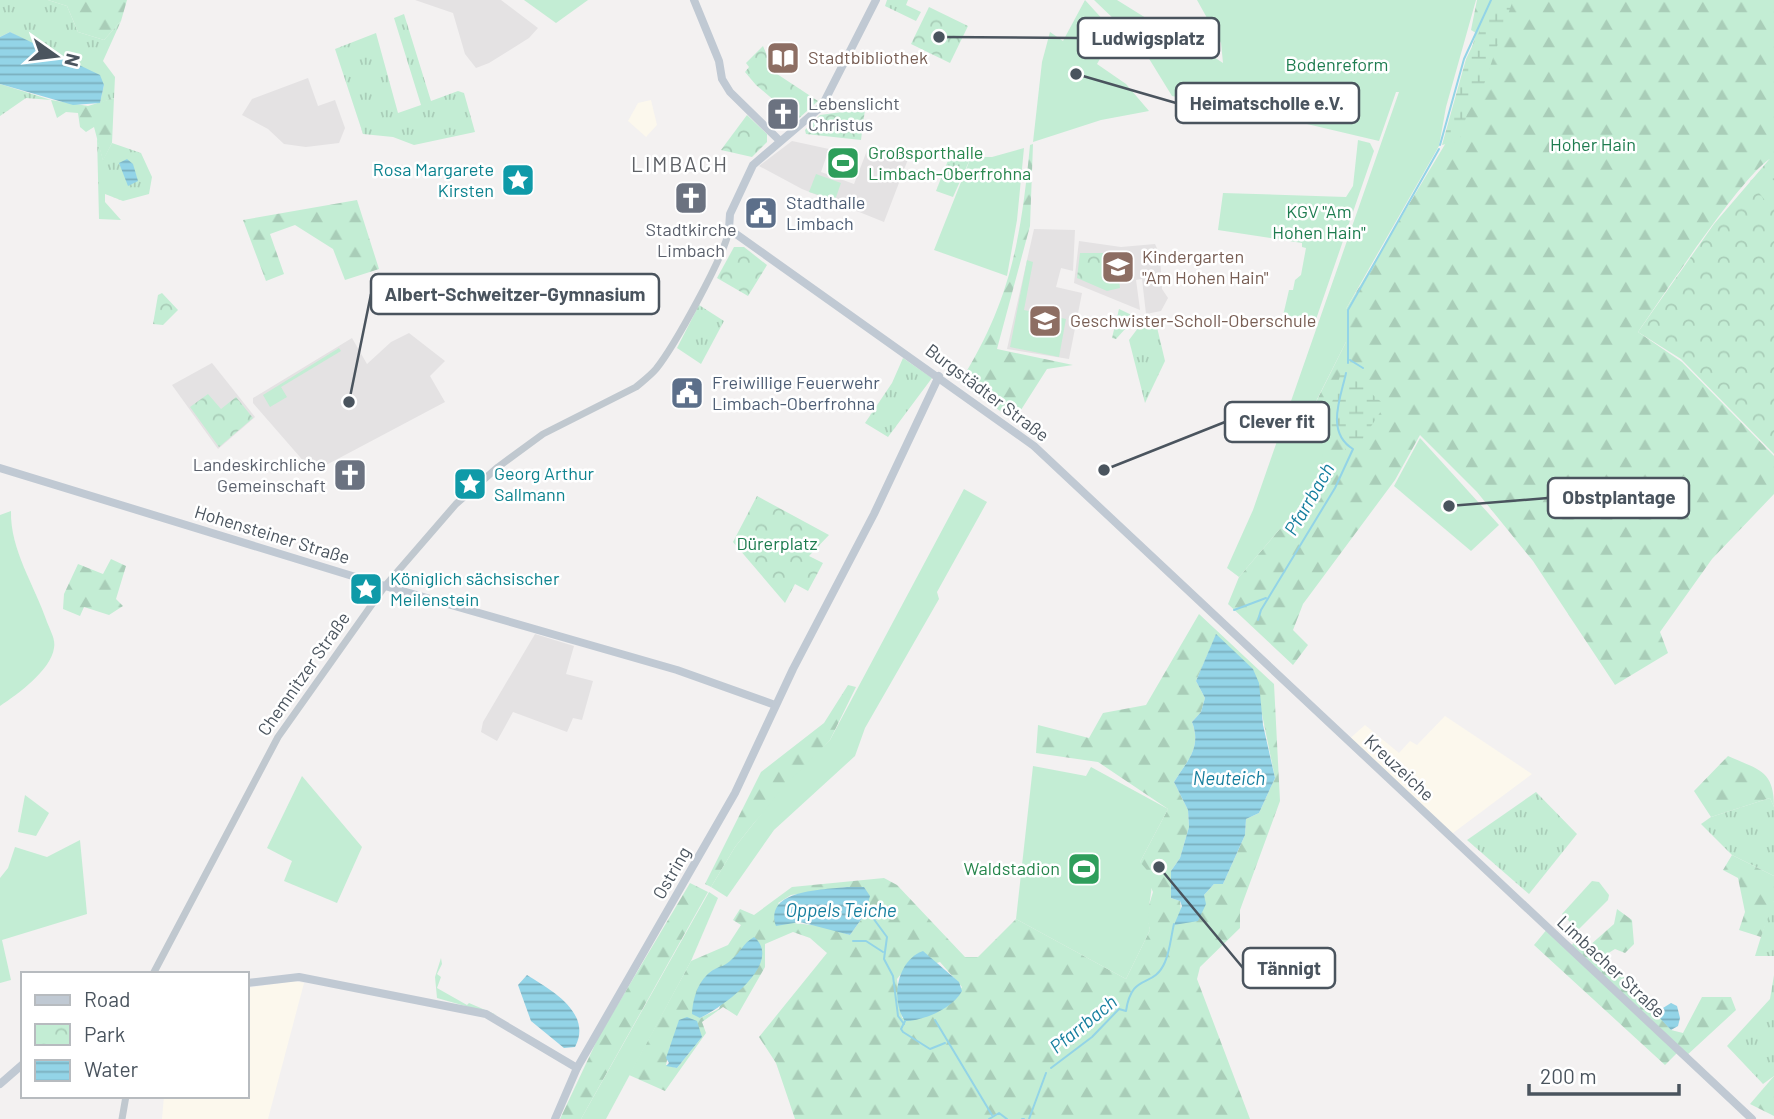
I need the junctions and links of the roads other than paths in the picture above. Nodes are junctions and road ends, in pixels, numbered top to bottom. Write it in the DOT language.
graph roads {
  1 [pos="694,0"];
  2 [pos="876,0"];
  3 [pos="780,142"];
  4 [pos="729,229"];
  5 [pos="939,376"];
  6 [pos="0,468"];
  7 [pos="384,586"];
  8 [pos="775,705"];
  9 [pos="1327,722"];
  10 [pos="1449,836"];
  11 [pos="154,972"];
  12 [pos="248,984"];
  13 [pos="21,1066"];
  14 [pos="576,1068"];
  15 [pos="0,1084"];
  16 [pos="126,1098"];
  17 [pos="122,1119"];
  18 [pos="555,1119"];
  19 [pos="1752,1119"];
  1 -- 3 [label="main road"];
  2 -- 3 [label="main road"];
  3 -- 4 [label="main road"];
  4 -- 5 [label="main road, Burgstädter Straße"];
  4 -- 7 [label="street, Chemnitzer Straße"];
  5 -- 8 [label="main road, Ostring"];
  5 -- 9 [label="main road, Burgstädter Straße"];
  6 -- 7 [label="main road, Hohensteiner Straße"];
  7 -- 8 [label="main road, Hohensteiner Straße"];
  7 -- 11 [label="street, Chemnitzer Straße"];
  8 -- 14 [label="main road, Ostring"];
  9 -- 10 [label="main road, Kreuzeiche"];
  10 -- 19 [label="main road, Limbacher Straße"];
  12 -- 14 [label="main road"];
  13 -- 15 [label="main road"];
  14 -- 18 [label="main road, Ostring"];
  16 -- 17 [label="street"];
}
